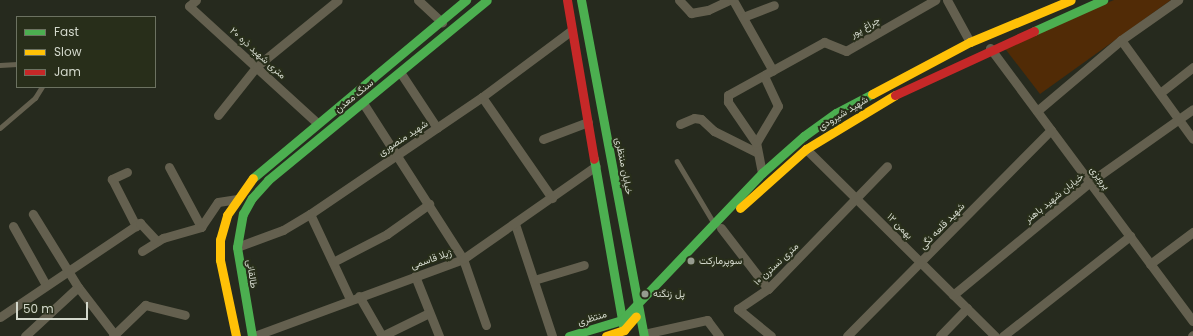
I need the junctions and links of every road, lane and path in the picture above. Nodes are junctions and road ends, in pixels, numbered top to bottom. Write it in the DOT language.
graph roads {
  1 [pos="196,0"];
  2 [pos="338,0"];
  3 [pos="418,0"];
  4 [pos="466,0"];
  5 [pos="487,0"];
  6 [pos="567,0"];
  7 [pos="581,0"];
  8 [pos="679,0"];
  9 [pos="729,0"];
  10 [pos="733,0"];
  11 [pos="935,0"];
  12 [pos="947,0"];
  13 [pos="1070,0"];
  14 [pos="1103,0"];
  15 [pos="1178,0"];
  16 [pos="774,4"];
  17 [pos="743,17"];
  18 [pos="442,22"];
  19 [pos="572,30"];
  20 [pos="1121,40"];
  21 [pos="970,42"];
  22 [pos="990,48"];
  23 [pos="16,64"];
  24 [pos="0,65"];
  25 [pos="257,66"];
  26 [pos="1193,67"];
  27 [pos="773,71"];
  28 [pos="400,72"];
  29 [pos="764,76"];
  30 [pos="41,88"];
  31 [pos="1160,93"];
  32 [pos="482,97"];
  33 [pos="363,103"];
  34 [pos="1193,109"];
  35 [pos="1037,110"];
  36 [pos="218,115"];
  37 [pos="1179,119"];
  38 [pos="588,122"];
  39 [pos="317,123"];
  40 [pos="680,124"];
  41 [pos="0,128"];
  42 [pos="438,128"];
  43 [pos="1051,130"];
  44 [pos="1193,138"];
  45 [pos="543,139"];
  46 [pos="756,147"];
  47 [pos="806,149"];
  48 [pos="397,156"];
  49 [pos="677,161"];
  50 [pos="596,166"];
  51 [pos="887,166"];
  52 [pos="169,168"];
  53 [pos="127,172"];
  54 [pos="762,173"];
  55 [pos="1090,182"];
  56 [pos="552,198"];
  57 [pos="236,199"];
  58 [pos="857,200"];
  59 [pos="429,204"];
  60 [pos="33,214"];
  61 [pos="243,214"];
  62 [pos="310,214"];
  63 [pos="514,224"];
  64 [pos="717,225"];
  65 [pos="13,226"];
  66 [pos="136,226"];
  67 [pos="201,227"];
  68 [pos="1193,232"];
  69 [pos="1130,236"];
  70 [pos="157,241"];
  71 [pos="237,247"];
  72 [pos="142,251"];
  73 [pos="463,259"];
  74 [pos="333,262"];
  75 [pos="921,263"];
  76 [pos="1150,264"];
  77 [pos="584,265"];
  78 [pos="66,270"];
  79 [pos="415,276"];
  80 [pos="534,280"];
  81 [pos="46,285"];
  82 [pos="78,287"];
  83 [pos="768,289"];
  84 [pos="954,295"];
  85 [pos="355,298"];
  86 [pos="639,307"];
  87 [pos="966,308"];
  88 [pos="429,313"];
  89 [pos="185,315"];
  90 [pos="0,317"];
  91 [pos="622,320"];
  92 [pos="1193,321"];
  93 [pos="486,325"];
  94 [pos="624,333"];
  95 [pos="113,335"];
  96 [pos="644,335"];
  97 [pos="25,336"];
  98 [pos="236,336"];
  99 [pos="253,336"];
  100 [pos="439,336"];
  101 [pos="552,336"];
  102 [pos="569,336"];
  103 [pos="606,336"];
  104 [pos="719,336"];
  105 [pos="771,336"];
  106 [pos="847,336"];
  107 [pos="940,336"];
  108 [pos="995,336"];
  109 [pos="1003,336"];
  1 -- 25 [label="street, ۲۰ متری شهید ذره"];
  2 -- 25 [label="street"];
  3 -- 18 [label="street"];
  4 -- 18 [label="main road, سنگ معدن"];
  5 -- 28 [label="main road, سنگ معدن"];
  6 -- 19 [label="main road"];
  7 -- 86 [label="main road, خیابان منتظری"];
  8 -- 9 [label="street"];
  10 -- 17 [label="street"];
  11 -- 27 [label="street, چراغ پور"];
  12 -- 21 [label="street"];
  13 -- 21 [label="main road, شهید شیرودی"];
  14 -- 22 [label="main road, شهید شیرودی"];
  15 -- 20 [label="street"];
  16 -- 17 [label="street"];
  17 -- 27 [label="street"];
  18 -- 39 [label="main road, سنگ معدن"];
  19 -- 32 [label="street, شهید منصوری"];
  19 -- 38 [label="main road"];
  20 -- 31 [label="street"];
  20 -- 35 [label="street"];
  21 -- 54 [label="main road, شهید شیرودی"];
  22 -- 35 [label="street, پرویزی"];
  22 -- 47 [label="main road, شهید شیرودی"];
  23 -- 24 [label="lane"];
  25 -- 36 [label="street"];
  25 -- 39 [label="street, ۲۰ متری شهید ذره"];
  26 -- 31 [label="street"];
  27 -- 29 [label="street, چراغ پور"];
  28 -- 33 [label="main road, سنگ معدن"];
  28 -- 42 [label="street"];
  29 -- 46 [label="street"];
  29 -- 46 [label="street, چراغ پور"];
  30 -- 41 [label="lane"];
  31 -- 37 [label="street"];
  32 -- 42 [label="street, شهید منصوری"];
  32 -- 56 [label="street"];
  33 -- 48 [label="street"];
  33 -- 61 [label="main road, سنگ معدن"];
  34 -- 37 [label="street, خیابان شهید باهنر"];
  35 -- 43 [label="street, پرویزی"];
  37 -- 44 [label="street"];
  37 -- 55 [label="street, خیابان شهید باهنر"];
  38 -- 45 [label="street"];
  38 -- 50 [label="main road"];
  39 -- 57 [label="main road, سنگ معدن"];
  40 -- 46 [label="street"];
  42 -- 48 [label="street, شهید منصوری"];
  43 -- 55 [label="street, پرویزی"];
  43 -- 75 [label="street, شهید قلعه نگی"];
  46 -- 54 [label="street"];
  47 -- 58 [label="street, ۱۲ بهمن"];
  47 -- 64 [label="main road, شهید شیرودی"];
  48 -- 59 [label="street"];
  48 -- 62 [label="street, شهید منصوری"];
  49 -- 64 [label="lane"];
  50 -- 56 [label="street, ژیلا قاسمی"];
  50 -- 91 [label="main road"];
  51 -- 58 [label="street, ۱۰ متری نسترن"];
  52 -- 67 [label="street"];
  53 -- 66 [label="street"];
  54 -- 64 [label="main road, شهید شیرودی"];
  55 -- 69 [label="street, پرویزی"];
  55 -- 84 [label="street, خیابان شهید باهنر"];
  56 -- 63 [label="street, ژیلا قاسمی"];
  57 -- 67 [label="street"];
  57 -- 98 [label="main road, سنگ معدن"];
  58 -- 75 [label="street, ۱۲ بهمن"];
  58 -- 83 [label="street, ۱۰ متری نسترن"];
  59 -- 73 [label="street"];
  59 -- 74 [label="street"];
  60 -- 78 [label="street"];
  61 -- 71 [label="main road, طالقانی"];
  62 -- 71 [label="street, شهید منصوری"];
  62 -- 74 [label="street"];
  63 -- 73 [label="street, ژیلا قاسمی"];
  63 -- 80 [label="street"];
  64 -- 83 [label="street"];
  64 -- 86 [label="main road, شهید شیرودی"];
  65 -- 81 [label="street"];
  66 -- 70 [label="street"];
  66 -- 78 [label="street"];
  67 -- 70 [label="street"];
  68 -- 76 [label="street"];
  69 -- 76 [label="street, پرویزی"];
  69 -- 109 [label="street"];
  70 -- 72 [label="street"];
  71 -- 99 [label="main road, طالقانی"];
  73 -- 79 [label="street, ژیلا قاسمی"];
  73 -- 93 [label="street"];
  74 -- 85 [label="street"];
  75 -- 84 [label="street, ۱۲ بهمن"];
  75 -- 106 [label="street, شهید قلعه نگی"];
  76 -- 92 [label="street, پرویزی"];
  77 -- 80 [label="street"];
  78 -- 81 [label="street"];
  78 -- 82 [label="street"];
  79 -- 85 [label="street, ژیلا قاسمی"];
  79 -- 88 [label="street"];
  80 -- 101 [label="street"];
  81 -- 90 [label="street"];
  82 -- 95 [label="street"];
  82 -- 97 [label="street"];
  83 -- 105 [label="street, ۱۰ متری نسترن"];
  84 -- 87 [label="street, ۱۲ بهمن"];
  85 -- 88 [label="street"];
  85 -- 99 [label="street, ژیلا قاسمی"];
  86 -- 91 [label="main road"];
  86 -- 94 [label="main road"];
  86 -- 96 [label="main road, خیابان منتظری"];
  87 -- 107 [label="street"];
  87 -- 108 [label="street, ۱۲ بهمن"];
  88 -- 100 [label="street"];
  89 -- 95 [label="street"];
  91 -- 94 [label="main road"];
  91 -- 102 [label="main road, منتظری"];
  94 -- 103 [label="main road, منتظری"];
  96 -- 104 [label="street"];
}
